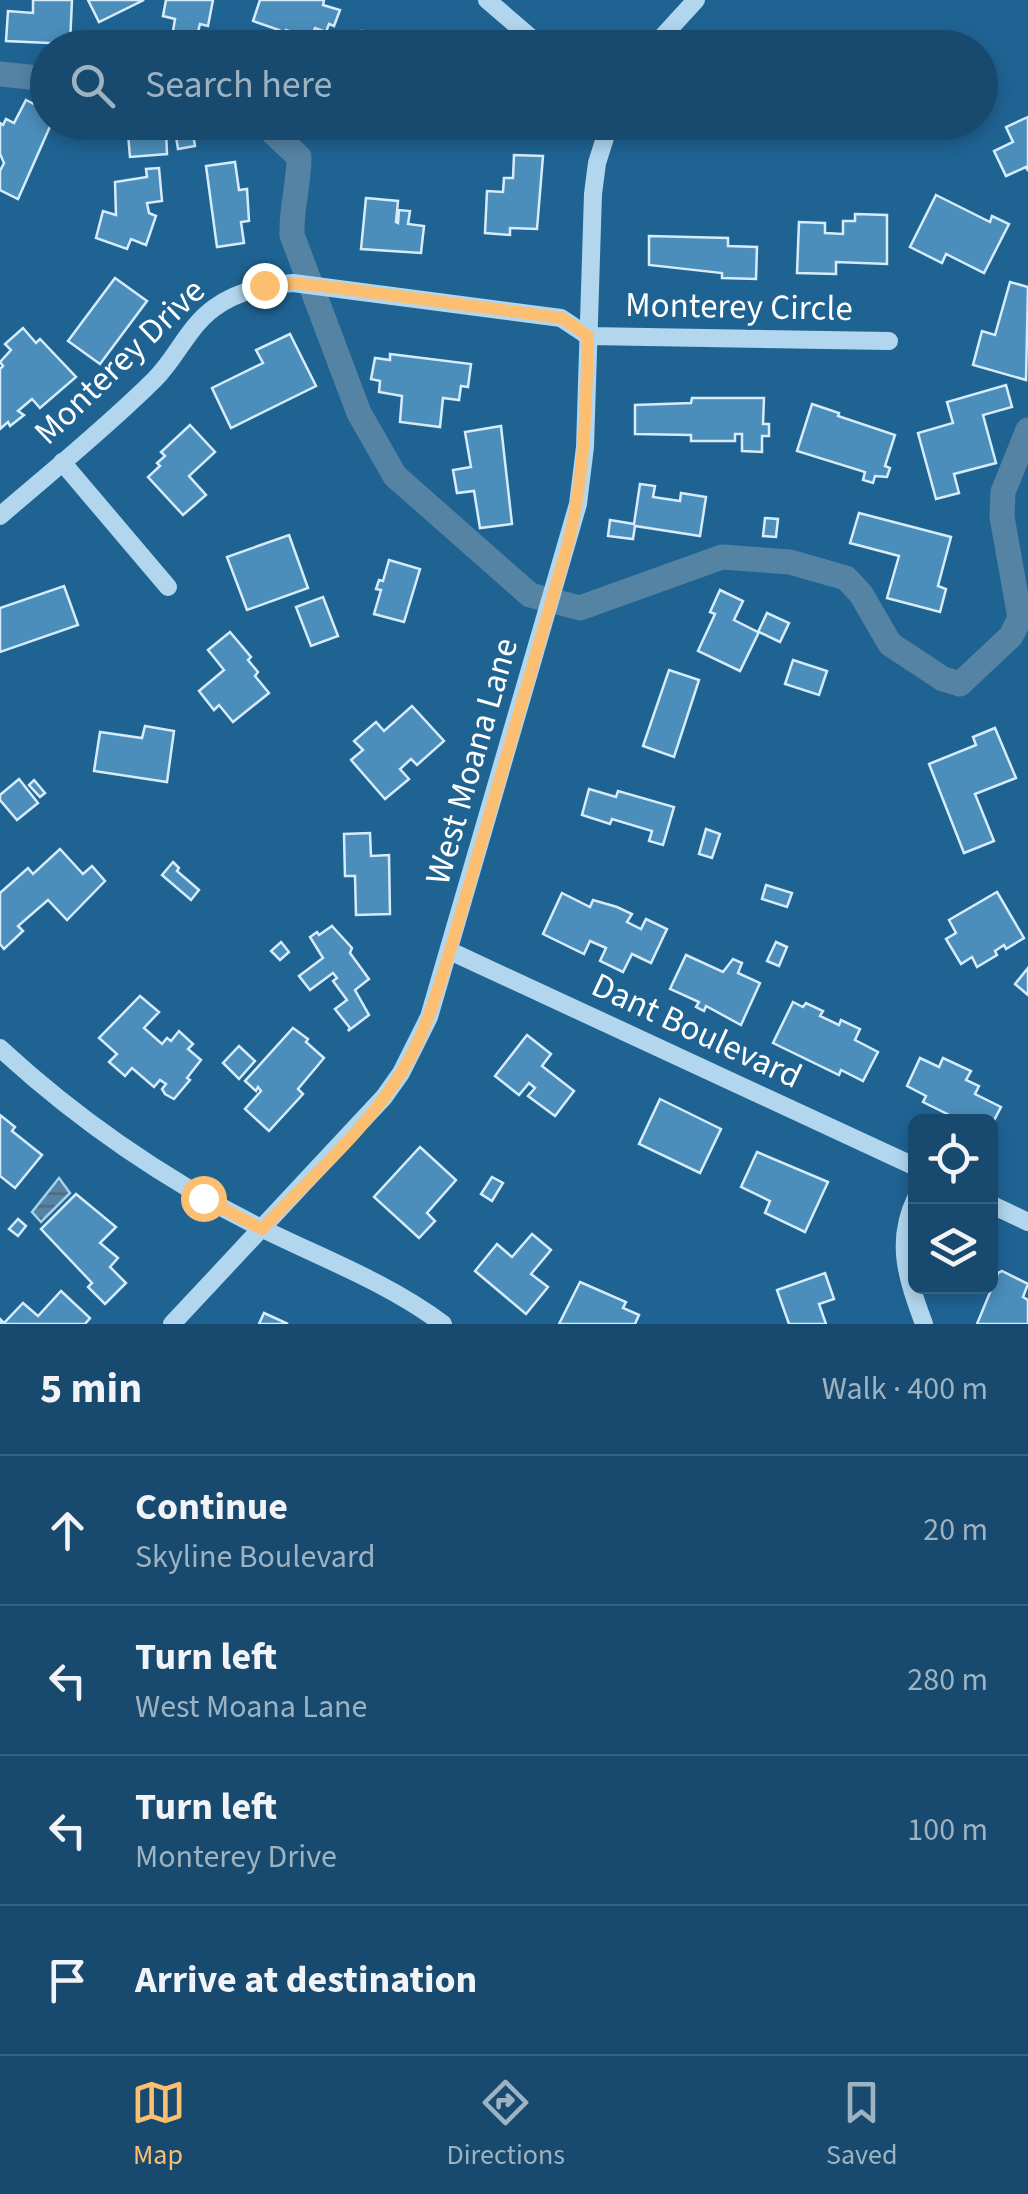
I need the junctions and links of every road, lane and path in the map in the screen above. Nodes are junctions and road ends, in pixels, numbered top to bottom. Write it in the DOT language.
graph roads {
  1 [pos="487,0"];
  2 [pos="696,0"];
  3 [pos="521,30"];
  4 [pos="668,30"];
  5 [pos="604,140"];
  6 [pos="588,336"];
  7 [pos="889,340"];
  8 [pos="62,462"];
  9 [pos="0,516"];
  10 [pos="168,587"];
  11 [pos="450,951"];
  12 [pos="0,1048"];
  13 [pos="908,1163"];
  14 [pos="913,1204"];
  15 [pos="998,1208"];
  16 [pos="1028,1222"];
  17 [pos="262,1229"];
  18 [pos="172,1324"];
  19 [pos="443,1324"];
  20 [pos="924,1324"];
  1 -- 3 [label="street"];
  2 -- 4 [label="street"];
  5 -- 6 [label="street, West Moana Lane"];
  6 -- 7 [label="street, Monterey Circle"];
  6 -- 8 [label="street, Monterey Drive"];
  6 -- 11 [label="street, West Moana Lane"];
  8 -- 9 [label="street, Monterey Drive"];
  8 -- 10 [label="street"];
  11 -- 13 [label="street, Dant Boulevard"];
  11 -- 17 [label="street, West Moana Lane"];
  12 -- 17 [label="street"];
  14 -- 20 [label="street"];
  15 -- 16 [label="street"];
  17 -- 18 [label="street, West Moana Lane"];
  17 -- 19 [label="street"];
}
